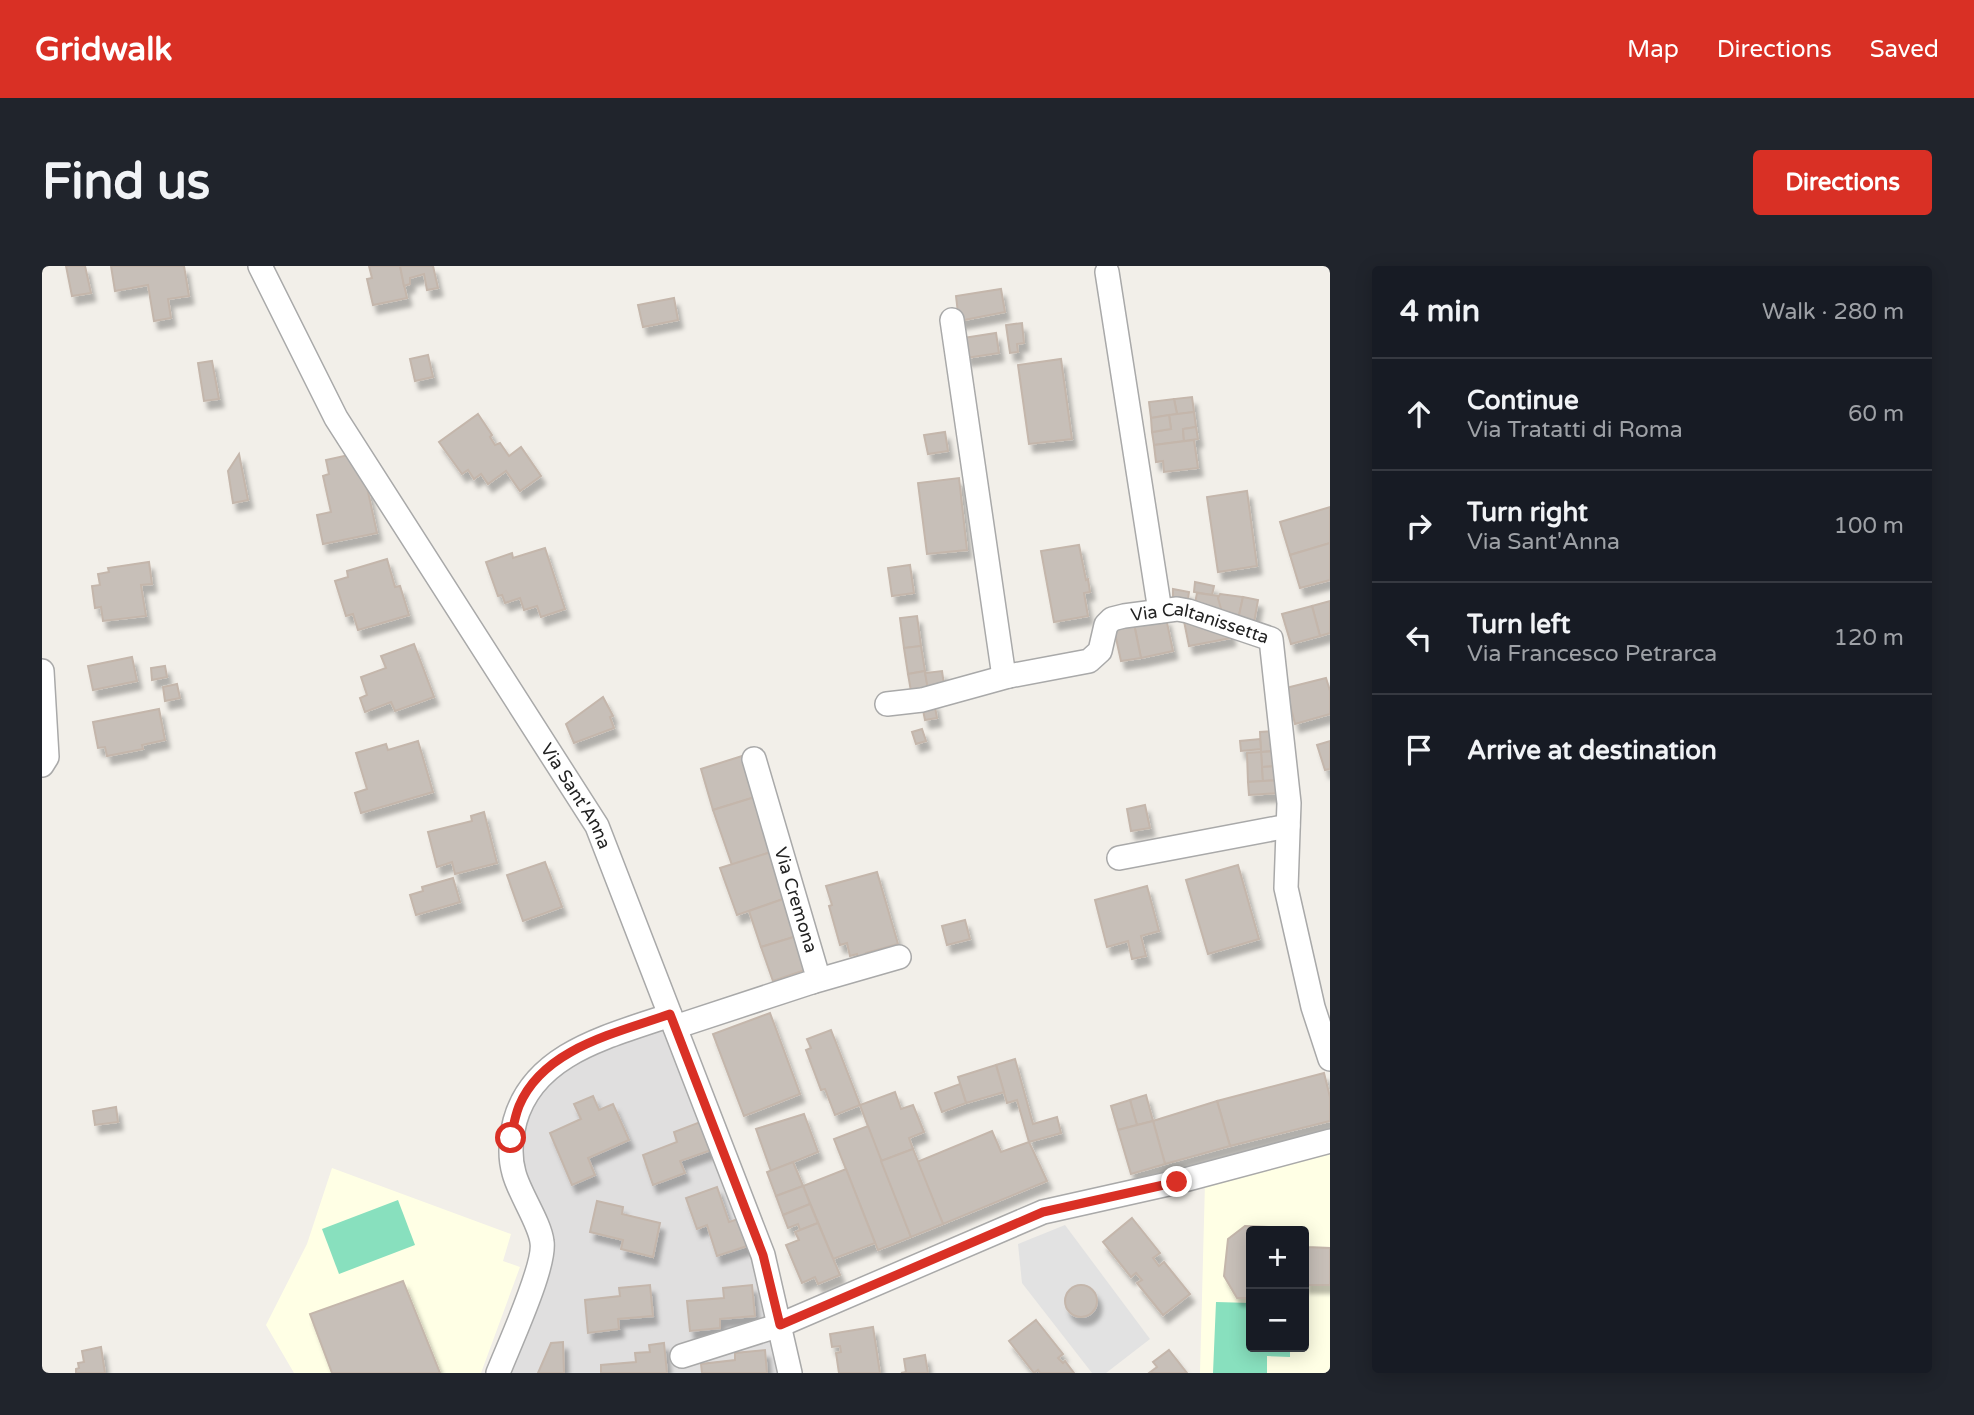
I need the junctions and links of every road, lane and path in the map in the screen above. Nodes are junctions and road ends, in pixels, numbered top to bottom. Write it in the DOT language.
graph roads {
  1 [pos="260,266"];
  2 [pos="1107,272"];
  3 [pos="953,320"];
  4 [pos="1160,611"];
  5 [pos="42,671"];
  6 [pos="1009,677"];
  7 [pos="887,704"];
  8 [pos="754,759"];
  9 [pos="42,765"];
  10 [pos="1288,826"];
  11 [pos="1119,858"];
  12 [pos="900,957"];
  13 [pos="812,982"];
  14 [pos="672,1021"];
  15 [pos="1330,1059"];
  16 [pos="1330,1141"];
  17 [pos="780,1325"];
  18 [pos="682,1356"];
  19 [pos="498,1373"];
  20 [pos="790,1373"];
  1 -- 14 [label="street, Via Sant'Anna"];
  2 -- 4 [label="street"];
  3 -- 6 [label="street"];
  4 -- 6 [label="street, Via Caltanissetta"];
  4 -- 10 [label="street, Via Caltanissetta"];
  5 -- 9 [label="street"];
  6 -- 7 [label="street"];
  8 -- 13 [label="street, Via Cremona"];
  10 -- 11 [label="street"];
  10 -- 15 [label="street, Via Caltanissetta"];
  12 -- 13 [label="street"];
  13 -- 14 [label="street"];
  14 -- 17 [label="street, Via Sant'Anna"];
  14 -- 19 [label="street"];
  16 -- 17 [label="street"];
  17 -- 18 [label="street"];
  17 -- 20 [label="street, Via Sant'Anna"];
}
